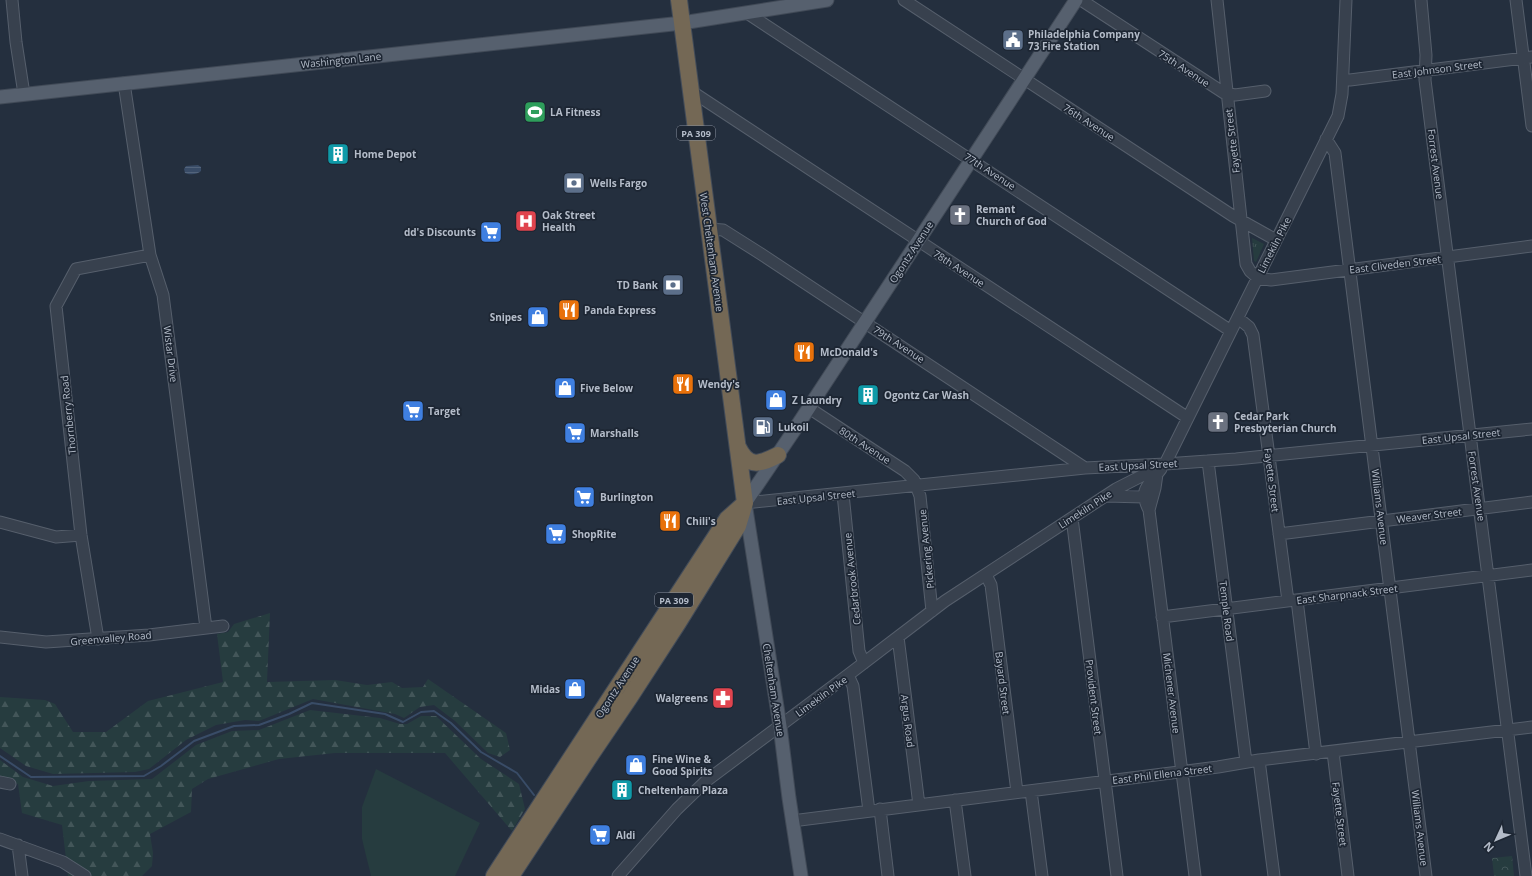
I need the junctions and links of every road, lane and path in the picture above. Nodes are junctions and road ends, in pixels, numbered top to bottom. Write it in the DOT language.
graph roads {
  1 [pos="12,0"];
  2 [pos="678,0"];
  3 [pos="827,0"];
  4 [pos="904,0"];
  5 [pos="1076,0"];
  6 [pos="1081,0"];
  7 [pos="1217,0"];
  8 [pos="1346,0"];
  9 [pos="1421,0"];
  10 [pos="1516,0"];
  11 [pos="747,12"];
  12 [pos="682,23"];
  13 [pos="1528,58"];
  14 [pos="1425,71"];
  15 [pos="1025,79"];
  16 [pos="1343,80"];
  17 [pos="124,83"];
  18 [pos="1265,91"];
  19 [pos="690,92"];
  20 [pos="24,94"];
  21 [pos="1227,94"];
  22 [pos="0,97"];
  23 [pos="1532,126"];
  24 [pos="1326,139"];
  25 [pos="972,159"];
  26 [pos="1240,221"];
  27 [pos="709,230"];
  28 [pos="918,240"];
  29 [pos="1276,240"];
  30 [pos="1532,246"];
  31 [pos="150,256"];
  32 [pos="1448,257"];
  33 [pos="1350,270"];
  34 [pos="1258,278"];
  35 [pos="1238,318"];
  36 [pos="865,322"];
  37 [pos="1231,331"];
  38 [pos="809,408"];
  39 [pos="1188,418"];
  40 [pos="1532,429"];
  41 [pos="1470,435"];
  42 [pos="1372,445"];
  43 [pos="738,447"];
  44 [pos="778,455"];
  45 [pos="1269,455"];
  46 [pos="1208,461"];
  47 [pos="1165,464"];
  48 [pos="1085,468"];
  49 [pos="1157,474"];
  50 [pos="917,486"];
  51 [pos="843,494"];
  52 [pos="1106,496"];
  53 [pos="1144,497"];
  54 [pos="1532,502"];
  55 [pos="745,504"];
  56 [pos="1479,508"];
  57 [pos="1149,510"];
  58 [pos="1072,518"];
  59 [pos="1381,521"];
  60 [pos="0,522"];
  61 [pos="1279,534"];
  62 [pos="81,535"];
  63 [pos="1532,570"];
  64 [pos="986,575"];
  65 [pos="1488,576"];
  66 [pos="1390,588"];
  67 [pos="1292,600"];
  68 [pos="1227,609"];
  69 [pos="932,611"];
  70 [pos="1162,617"];
  71 [pos="223,626"];
  72 [pos="206,628"];
  73 [pos="0,637"];
  74 [pos="898,638"];
  75 [pos="98,639"];
  76 [pos="864,663"];
  77 [pos="848,676"];
  78 [pos="780,726"];
  79 [pos="1532,727"];
  80 [pos="1507,730"];
  81 [pos="1409,742"];
  82 [pos="1333,752"];
  83 [pos="1316,754"];
  84 [pos="1259,760"];
  85 [pos="1246,762"];
  86 [pos="1182,771"];
  87 [pos="1105,781"];
  88 [pos="1031,790"];
  89 [pos="1017,792"];
  90 [pos="955,800"];
  91 [pos="919,805"];
  92 [pos="880,810"];
  93 [pos="868,811"];
  94 [pos="792,821"];
  95 [pos="0,839"];
  96 [pos="18,845"];
  97 [pos="22,876"];
  98 [pos="85,876"];
  99 [pos="494,876"];
  100 [pos="512,876"];
  101 [pos="618,876"];
  102 [pos="800,876"];
  103 [pos="888,876"];
  104 [pos="965,876"];
  105 [pos="1042,876"];
  106 [pos="1117,876"];
  107 [pos="1195,876"];
  108 [pos="1274,876"];
  109 [pos="1348,876"];
  110 [pos="1426,876"];
  111 [pos="1526,876"];
  1 -- 20 [label="street"];
  2 -- 12 [label="highway, West Cheltenham Avenue / PA 309"];
  3 -- 11 [label="main road, Washington Lane"];
  4 -- 15 [label="street, 76th Avenue"];
  5 -- 15 [label="main road, Ogontz Avenue"];
  6 -- 21 [label="street, 75th Avenue"];
  7 -- 21 [label="street, Fayette Street"];
  8 -- 16 [label="street, Limekiln Pike"];
  9 -- 14 [label="street, Forrest Avenue"];
  10 -- 13 [label="street"];
  11 -- 12 [label="main road, Washington Lane"];
  11 -- 25 [label="street, 77th Avenue"];
  12 -- 17 [label="main road, Washington Lane"];
  12 -- 19 [label="highway, West Cheltenham Avenue / PA 309"];
  13 -- 14 [label="street, East Johnson Street"];
  13 -- 23 [label="street"];
  14 -- 16 [label="street, East Johnson Street"];
  14 -- 32 [label="street, Forrest Avenue"];
  15 -- 25 [label="main road, Ogontz Avenue"];
  15 -- 26 [label="street, 76th Avenue"];
  16 -- 24 [label="street, Limekiln Pike"];
  17 -- 20 [label="main road, Washington Lane"];
  17 -- 31 [label="street, Wistar Drive"];
  18 -- 21 [label="street"];
  19 -- 27 [label="highway, West Cheltenham Avenue / PA 309"];
  19 -- 28 [label="street, 78th Avenue"];
  20 -- 22 [label="main road, Washington Lane"];
  21 -- 26 [label="street, Fayette Street"];
  24 -- 29 [label="street, Limekiln Pike"];
  24 -- 33 [label="street, Williams Avenue"];
  25 -- 28 [label="main road, Ogontz Avenue"];
  25 -- 37 [label="street, 77th Avenue"];
  26 -- 29 [label="street, 76th Avenue"];
  26 -- 34 [label="street, Fayette Street"];
  27 -- 36 [label="street, 79th Avenue"];
  27 -- 43 [label="highway, West Cheltenham Avenue / PA 309"];
  28 -- 36 [label="main road, Ogontz Avenue"];
  28 -- 39 [label="street, 78th Avenue"];
  29 -- 34 [label="street, Limekiln Pike"];
  30 -- 32 [label="street, East Cliveden Street"];
  31 -- 62 [label="street, Thornberry Road"];
  31 -- 72 [label="street, Wistar Drive"];
  32 -- 33 [label="street, East Cliveden Street"];
  32 -- 41 [label="street, Forrest Avenue"];
  33 -- 34 [label="street, East Cliveden Street"];
  33 -- 42 [label="street, Williams Avenue"];
  34 -- 35 [label="street, Limekiln Pike"];
  35 -- 37 [label="street, Limekiln Pike"];
  35 -- 45 [label="street, Fayette Street"];
  36 -- 38 [label="main road, Ogontz Avenue"];
  36 -- 48 [label="street, 79th Avenue"];
  37 -- 39 [label="street, Limekiln Pike"];
  38 -- 44 [label="main road, Ogontz Avenue"];
  38 -- 50 [label="street, 80th Avenue"];
  39 -- 47 [label="street, Limekiln Pike"];
  40 -- 41 [label="street, East Upsal Street"];
  41 -- 42 [label="street, East Upsal Street"];
  41 -- 56 [label="street, Forrest Avenue"];
  42 -- 45 [label="street, East Upsal Street"];
  42 -- 59 [label="street, Williams Avenue"];
  43 -- 44 [label="highway"];
  43 -- 55 [label="highway, West Cheltenham Avenue / PA 309"];
  44 -- 55 [label="main road, Ogontz Avenue"];
  45 -- 46 [label="street, East Upsal Street"];
  45 -- 61 [label="street, Fayette Street"];
  46 -- 47 [label="street, East Upsal Street"];
  46 -- 68 [label="street, Temple Road"];
  47 -- 48 [label="street, East Upsal Street"];
  47 -- 49 [label="street, Michener Avenue"];
  47 -- 52 [label="street, Limekiln Pike"];
  48 -- 50 [label="street, East Upsal Street"];
  49 -- 53 [label="street, Michener Avenue"];
  49 -- 57 [label="street, Michener Avenue"];
  50 -- 51 [label="street, East Upsal Street"];
  50 -- 69 [label="street, Pickering Avenue"];
  51 -- 55 [label="street, East Upsal Street"];
  51 -- 76 [label="street, Cedarbrook Avenue"];
  52 -- 53 [label="street"];
  52 -- 58 [label="street, Limekiln Pike"];
  53 -- 57 [label="street, Michener Avenue"];
  54 -- 56 [label="street, Weaver Street"];
  55 -- 78 [label="main road, Cheltenham Avenue"];
  55 -- 99 [label="highway, Ogontz Avenue / PA 309"];
  55 -- 100 [label="highway, Ogontz Avenue / PA 309"];
  56 -- 59 [label="street, Weaver Street"];
  56 -- 65 [label="street, Forrest Avenue"];
  57 -- 70 [label="street, Michener Avenue"];
  58 -- 64 [label="street, Limekiln Pike"];
  58 -- 87 [label="street, Provident Street"];
  59 -- 61 [label="street, Weaver Street"];
  59 -- 66 [label="street, Williams Avenue"];
  60 -- 62 [label="street"];
  61 -- 67 [label="street, Fayette Street"];
  62 -- 75 [label="street, Thornberry Road"];
  63 -- 65 [label="street, East Sharpnack Street"];
  64 -- 69 [label="street, Limekiln Pike"];
  64 -- 89 [label="street, Bayard Street"];
  65 -- 66 [label="street, East Sharpnack Street"];
  65 -- 80 [label="street, Forrest Avenue"];
  66 -- 67 [label="street, East Sharpnack Street"];
  66 -- 81 [label="street, Williams Avenue"];
  67 -- 68 [label="street, East Sharpnack Street"];
  67 -- 83 [label="street, Fayette Street"];
  68 -- 70 [label="street, East Sharpnack Street"];
  68 -- 85 [label="street, Temple Road"];
  69 -- 74 [label="street, Limekiln Pike"];
  70 -- 86 [label="street, Michener Avenue"];
  71 -- 72 [label="street, Greenvalley Road"];
  72 -- 75 [label="street, Greenvalley Road"];
  73 -- 75 [label="street, Greenvalley Road"];
  74 -- 76 [label="street, Limekiln Pike"];
  74 -- 91 [label="street, Argus Road"];
  76 -- 77 [label="street, Limekiln Pike"];
  77 -- 78 [label="street, Limekiln Pike"];
  77 -- 93 [label="street"];
  78 -- 94 [label="main road, Cheltenham Avenue"];
  78 -- 101 [label="street, Limekiln Pike"];
  79 -- 80 [label="street, East Phil Ellena Street"];
  80 -- 81 [label="street, East Phil Ellena Street"];
  80 -- 111 [label="street, Forrest Avenue"];
  81 -- 82 [label="street, East Phil Ellena Street"];
  81 -- 110 [label="street, Williams Avenue"];
  82 -- 83 [label="street, East Phil Ellena Street"];
  82 -- 109 [label="street, Fayette Street"];
  83 -- 84 [label="street, East Phil Ellena Street"];
  84 -- 85 [label="street, East Phil Ellena Street"];
  84 -- 108 [label="street"];
  85 -- 86 [label="street, East Phil Ellena Street"];
  86 -- 87 [label="street, East Phil Ellena Street"];
  86 -- 107 [label="street, Michener Avenue"];
  87 -- 88 [label="street, East Phil Ellena Street"];
  87 -- 106 [label="street, Provident Street"];
  88 -- 89 [label="street, East Phil Ellena Street"];
  88 -- 105 [label="street"];
  89 -- 90 [label="street, East Phil Ellena Street"];
  90 -- 91 [label="street, East Phil Ellena Street"];
  90 -- 104 [label="street"];
  91 -- 92 [label="street, East Phil Ellena Street"];
  92 -- 93 [label="street, East Phil Ellena Street"];
  92 -- 103 [label="street"];
  93 -- 94 [label="street, East Phil Ellena Street"];
  94 -- 102 [label="main road, Cheltenham Avenue"];
  95 -- 96 [label="street"];
  96 -- 97 [label="street"];
  96 -- 98 [label="street"];
}
